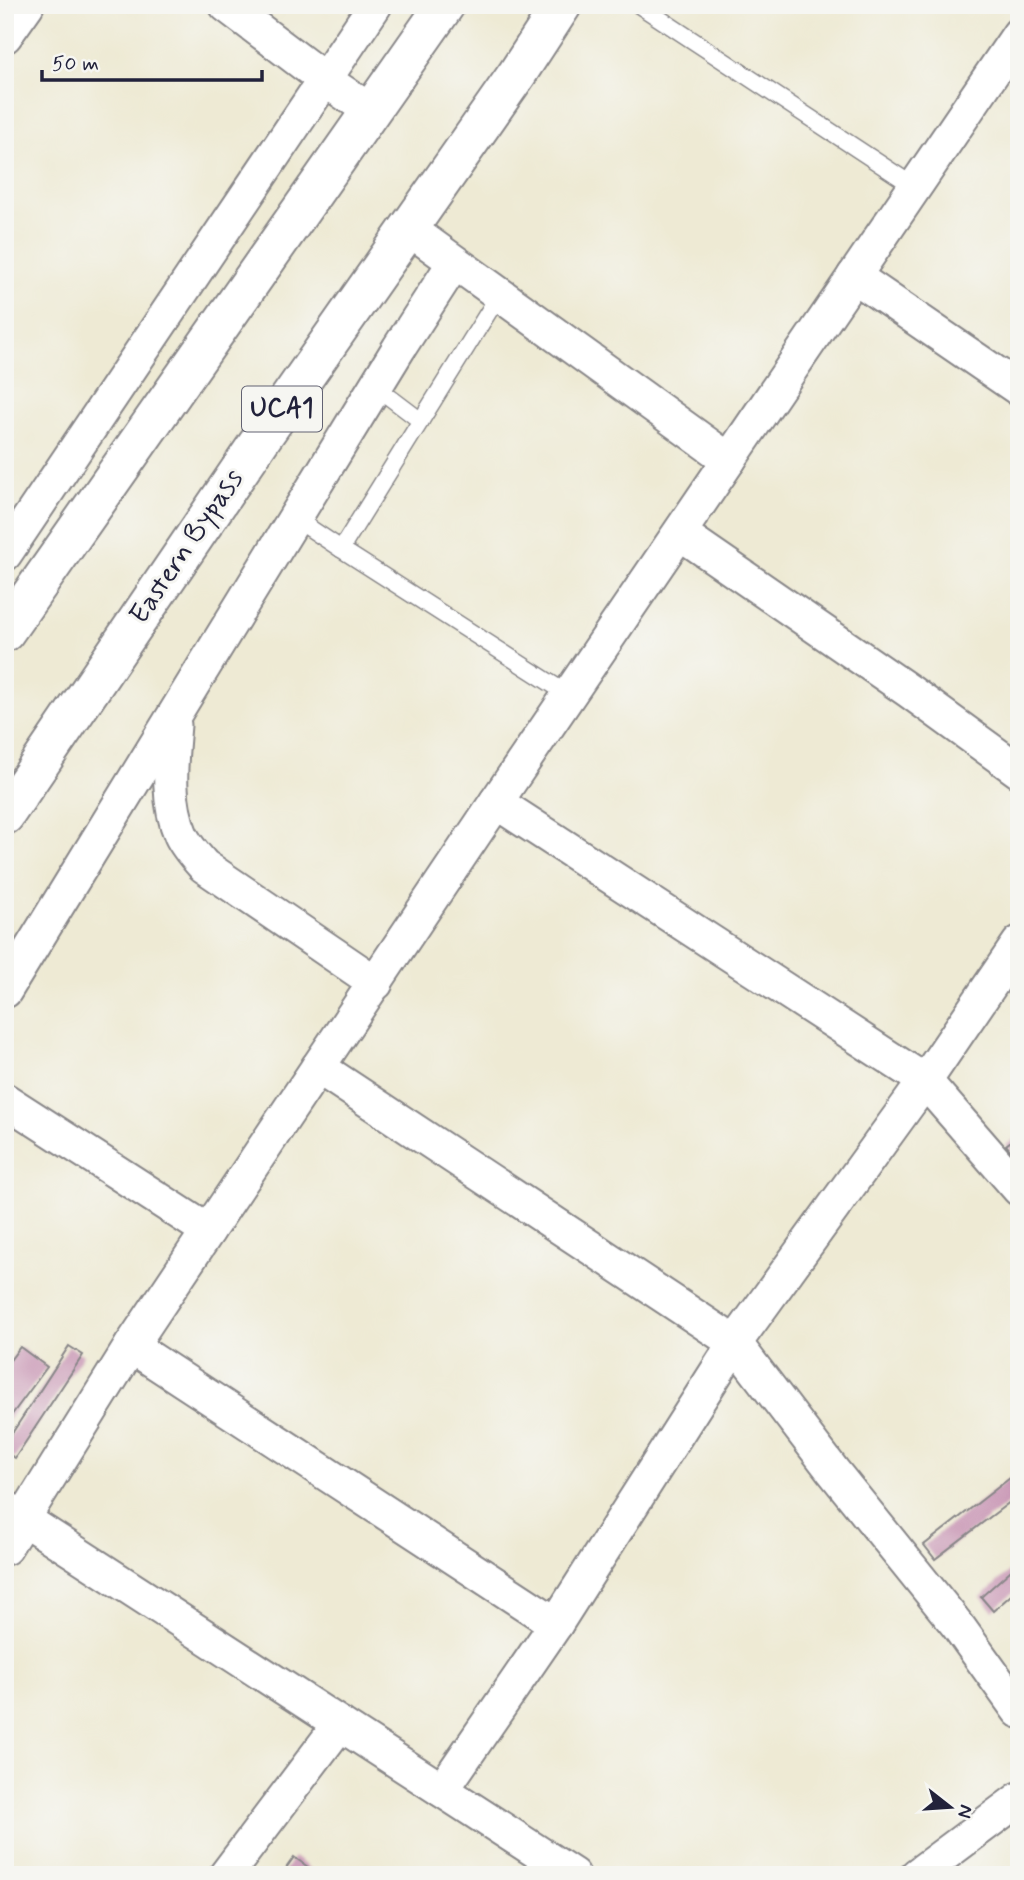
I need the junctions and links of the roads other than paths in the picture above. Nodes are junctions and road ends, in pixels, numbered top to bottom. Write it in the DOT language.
graph roads {
  1 [pos="27,5"];
  2 [pos="226,5"];
  3 [pos="375,5"];
  4 [pos="445,5"];
  5 [pos="562,5"];
  6 [pos="639,5"];
  7 [pos="657,9"];
  8 [pos="1019,33"];
  9 [pos="5,36"];
  10 [pos="325,80"];
  11 [pos="371,111"];
  12 [pos="915,187"];
  13 [pos="409,229"];
  14 [pos="454,263"];
  15 [pos="854,276"];
  16 [pos="499,295"];
  17 [pos="376,387"];
  18 [pos="1019,389"];
  19 [pos="421,421"];
  20 [pos="729,460"];
  21 [pos="296,519"];
  22 [pos="680,533"];
  23 [pos="341,549"];
  24 [pos="5,554"];
  25 [pos="5,632"];
  26 [pos="569,695"];
  27 [pos="174,719"];
  28 [pos="1019,771"];
  29 [pos="496,802"];
  30 [pos="5,814"];
  31 [pos="1019,943"];
  32 [pos="376,983"];
  33 [pos="5,991"];
  34 [pos="318,1067"];
  35 [pos="925,1081"];
  36 [pos="5,1100"];
  37 [pos="1019,1189"];
  38 [pos="208,1231"];
  39 [pos="735,1343"];
  40 [pos="131,1346"];
  41 [pos="14,1513"];
  42 [pos="5,1548"];
  43 [pos="556,1624"];
  44 [pos="1019,1711"];
  45 [pos="340,1724"];
  46 [pos="442,1790"];
  47 [pos="1019,1799"];
  48 [pos="226,1875"];
  49 [pos="572,1875"];
  50 [pos="917,1875"];
  1 -- 9 [label="street"];
  2 -- 10 [label="street"];
  3 -- 10 [label="street"];
  4 -- 11 [label="main road"];
  5 -- 13 [label="main road, Eastern Bypass / UCA1"];
  6 -- 7 [label="lane"];
  7 -- 12 [label="lane"];
  8 -- 12 [label="street"];
  10 -- 11 [label="street"];
  10 -- 24 [label="street"];
  11 -- 25 [label="main road"];
  12 -- 15 [label="street"];
  13 -- 14 [label="street"];
  13 -- 30 [label="main road, Eastern Bypass / UCA1"];
  14 -- 16 [label="street"];
  14 -- 17 [label="street"];
  15 -- 18 [label="street"];
  15 -- 20 [label="street"];
  16 -- 19 [label="lane"];
  16 -- 20 [label="street"];
  17 -- 19 [label="lane"];
  17 -- 21 [label="street"];
  19 -- 23 [label="lane"];
  20 -- 22 [label="street"];
  21 -- 23 [label="lane"];
  21 -- 27 [label="street"];
  22 -- 26 [label="street"];
  22 -- 28 [label="street"];
  23 -- 26 [label="lane"];
  26 -- 29 [label="street"];
  27 -- 32 [label="street"];
  27 -- 33 [label="street"];
  29 -- 32 [label="street"];
  29 -- 35 [label="street"];
  31 -- 35 [label="street"];
  32 -- 34 [label="street"];
  34 -- 38 [label="street"];
  34 -- 39 [label="street"];
  35 -- 37 [label="street"];
  35 -- 39 [label="street"];
  36 -- 38 [label="street"];
  38 -- 40 [label="street"];
  39 -- 43 [label="street"];
  39 -- 44 [label="street"];
  40 -- 41 [label="street"];
  40 -- 43 [label="street"];
  41 -- 42 [label="street"];
  41 -- 45 [label="street"];
  43 -- 46 [label="street"];
  45 -- 46 [label="street"];
  45 -- 48 [label="street"];
  46 -- 49 [label="street"];
  47 -- 50 [label="street"];
}
